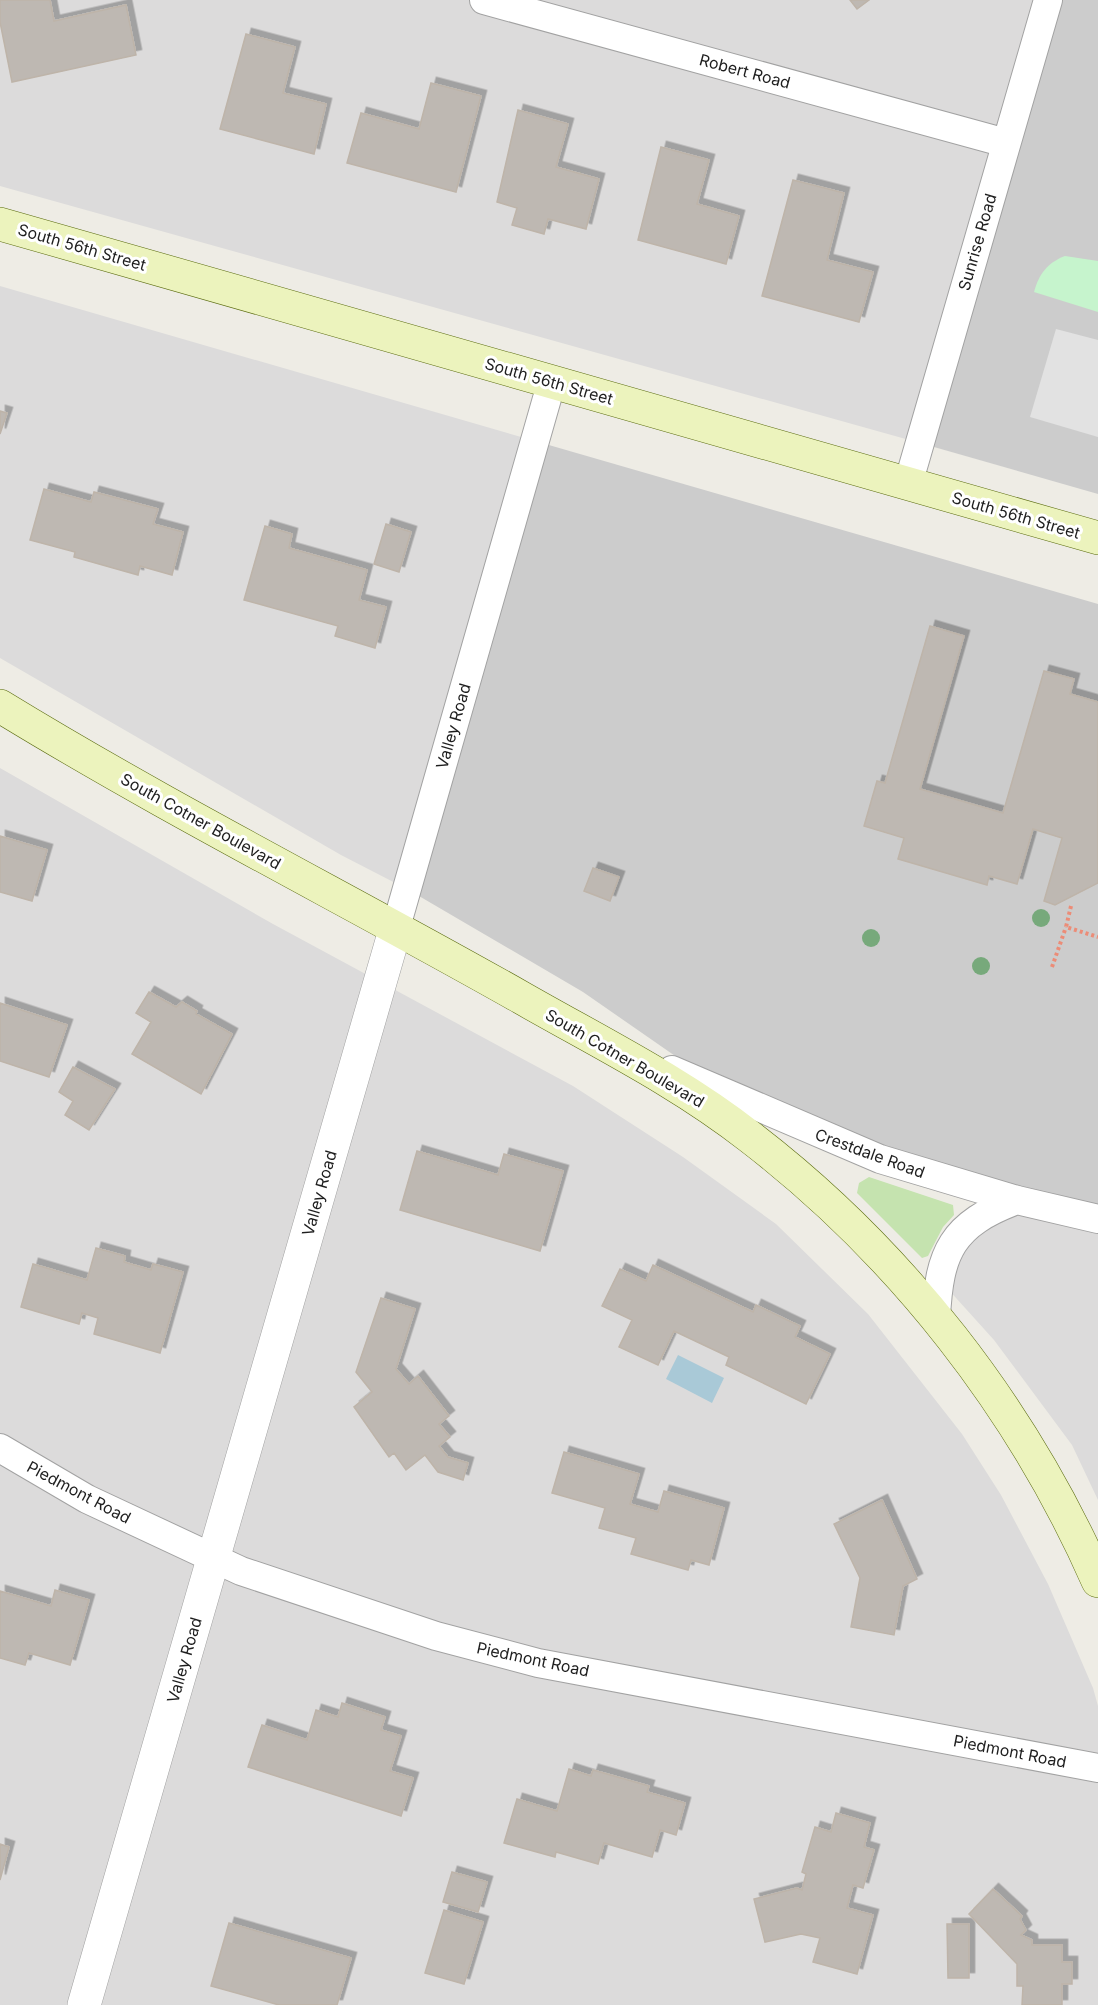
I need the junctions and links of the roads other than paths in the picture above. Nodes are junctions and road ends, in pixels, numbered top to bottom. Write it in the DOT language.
graph roads {
  1 [pos="484,0"];
  2 [pos="1048,0"];
  3 [pos="1006,143"];
  4 [pos="0,224"];
  5 [pos="552,381"];
  6 [pos="909,484"];
  7 [pos="1098,538"];
  8 [pos="0,706"];
  9 [pos="396,927"];
  10 [pos="652,1072"];
  11 [pos="1017,1200"];
  12 [pos="1098,1219"];
  13 [pos="936,1318"];
  14 [pos="0,1448"];
  15 [pos="213,1558"];
  16 [pos="1098,1581"];
  17 [pos="1098,1768"];
  18 [pos="84,2005"];
  1 -- 3 [label="street, Robert Road"];
  2 -- 3 [label="street, Sunrise Road"];
  3 -- 6 [label="street, Sunrise Road"];
  4 -- 5 [label="main road, South 56th Street"];
  5 -- 6 [label="main road, South 56th Street"];
  5 -- 9 [label="street, Valley Road"];
  6 -- 7 [label="main road, South 56th Street"];
  8 -- 9 [label="main road, South Cotner Boulevard"];
  9 -- 10 [label="main road, South Cotner Boulevard"];
  9 -- 15 [label="street, Valley Road"];
  10 -- 11 [label="street, Crestdale Road"];
  10 -- 13 [label="main road, South Cotner Boulevard"];
  11 -- 12 [label="street, Crestdale Road"];
  11 -- 13 [label="street"];
  13 -- 16 [label="main road, South Cotner Boulevard"];
  14 -- 15 [label="street, Piedmont Road"];
  15 -- 17 [label="street, Piedmont Road"];
  15 -- 18 [label="street, Valley Road"];
}
